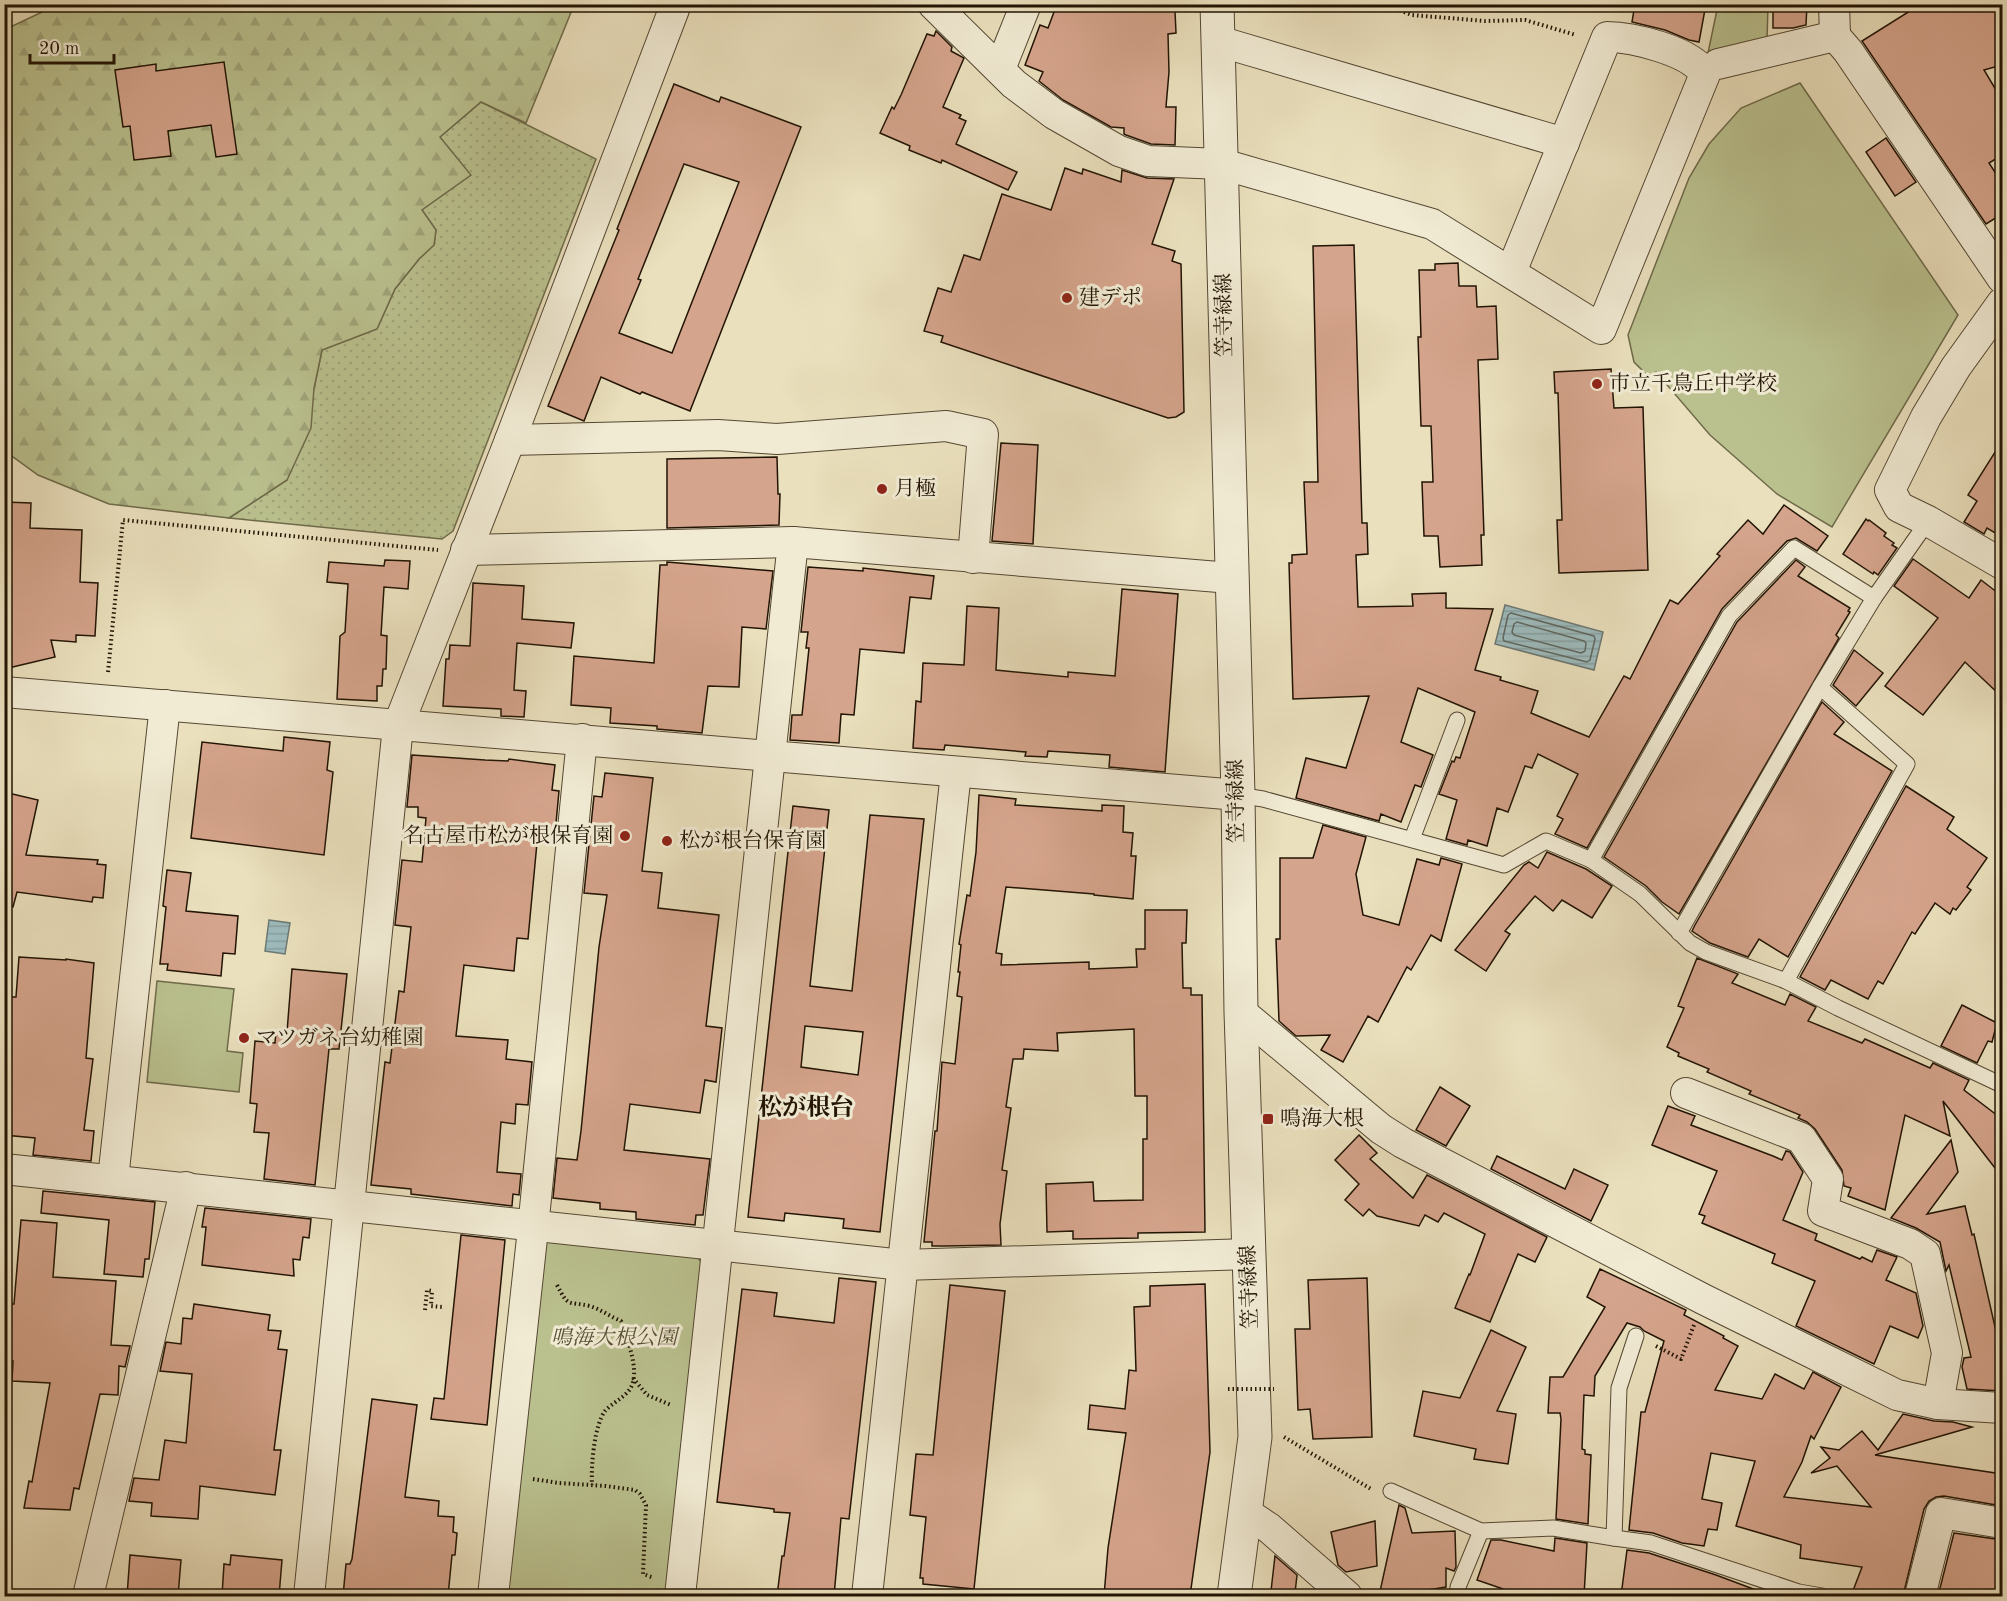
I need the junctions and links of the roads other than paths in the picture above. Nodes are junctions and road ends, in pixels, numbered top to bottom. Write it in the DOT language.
graph roads {
  1 [pos="676,4"];
  2 [pos="933,4"];
  3 [pos="1026,4"];
  4 [pos="1216,4"];
  5 [pos="1834,4"];
  6 [pos="1835,36"];
  7 [pos="1218,41"];
  8 [pos="1718,64"];
  9 [pos="1000,69"];
  10 [pos="1564,143"];
  11 [pos="1222,164"];
  12 [pos="1511,272"];
  13 [pos="2002,278"];
  14 [pos="2002,303"];
  15 [pos="510,440"];
  16 [pos="1929,521"];
  17 [pos="793,542"];
  18 [pos="466,550"];
  19 [pos="973,558"];
  20 [pos="2002,564"];
  21 [pos="1230,578"];
  22 [pos="1874,598"];
  23 [pos="1820,687"];
  24 [pos="4,692"];
  25 [pos="165,705"];
  26 [pos="1456,720"];
  27 [pos="398,726"];
  28 [pos="582,739"];
  29 [pos="771,757"];
  30 [pos="956,772"];
  31 [pos="1238,795"];
  32 [pos="1412,839"];
  33 [pos="1591,860"];
  34 [pos="1679,933"];
  35 [pos="1786,981"];
  36 [pos="1240,1012"];
  37 [pos="2002,1085"];
  38 [pos="1686,1093"];
  39 [pos="4,1169"];
  40 [pos="113,1179"];
  41 [pos="186,1187"];
  42 [pos="349,1205"];
  43 [pos="534,1224"];
  44 [pos="719,1245"];
  45 [pos="1249,1254"];
  46 [pos="903,1265"];
  47 [pos="1636,1336"];
  48 [pos="1938,1404"];
  49 [pos="2002,1408"];
  50 [pos="1391,1491"];
  51 [pos="1245,1512"];
  52 [pos="2002,1523"];
  53 [pos="1481,1530"];
  54 [pos="1614,1538"];
  55 [pos="680,1594"];
  56 [pos="88,1596"];
  57 [pos="309,1596"];
  58 [pos="493,1596"];
  59 [pos="867,1596"];
  60 [pos="1234,1596"];
  61 [pos="1347,1596"];
  62 [pos="1458,1596"];
  63 [pos="1822,1596"];
  64 [pos="1920,1596"];
  1 -- 15 [label="street"];
  2 -- 9 [label="street"];
  3 -- 9 [label="street"];
  4 -- 7 [label="street, 笠寺緑線"];
  5 -- 6 [label="street"];
  6 -- 8 [label="street"];
  6 -- 13 [label="street"];
  7 -- 10 [label="street"];
  7 -- 11 [label="street, 笠寺緑線"];
  9 -- 11 [label="street"];
  10 -- 12 [label="street"];
  10 -- 12 [label="street"];
  11 -- 12 [label="street"];
  11 -- 21 [label="street, 笠寺緑線"];
  14 -- 16 [label="street"];
  15 -- 18 [label="street"];
  15 -- 19 [label="street"];
  16 -- 20 [label="street"];
  16 -- 22 [label="lane"];
  17 -- 18 [label="street"];
  17 -- 19 [label="street"];
  17 -- 29 [label="street"];
  18 -- 27 [label="street"];
  19 -- 21 [label="street"];
  21 -- 31 [label="street, 笠寺緑線"];
  22 -- 23 [label="lane"];
  22 -- 33 [label="lane"];
  23 -- 34 [label="lane"];
  23 -- 35 [label="lane"];
  24 -- 25 [label="street"];
  25 -- 27 [label="street"];
  25 -- 40 [label="street"];
  26 -- 32 [label="lane"];
  27 -- 28 [label="street"];
  27 -- 42 [label="street"];
  28 -- 29 [label="street"];
  28 -- 43 [label="street"];
  29 -- 30 [label="street"];
  29 -- 44 [label="street"];
  30 -- 31 [label="street"];
  30 -- 46 [label="street"];
  31 -- 32 [label="lane"];
  31 -- 36 [label="street, 笠寺緑線"];
  32 -- 33 [label="lane"];
  33 -- 34 [label="lane"];
  34 -- 35 [label="lane"];
  35 -- 37 [label="lane"];
  36 -- 45 [label="street, 笠寺緑線"];
  36 -- 48 [label="street"];
  38 -- 48 [label="street"];
  39 -- 40 [label="street"];
  40 -- 41 [label="street"];
  41 -- 42 [label="street"];
  41 -- 56 [label="street"];
  42 -- 43 [label="street"];
  42 -- 57 [label="street"];
  43 -- 44 [label="street"];
  43 -- 58 [label="street"];
  44 -- 46 [label="street"];
  44 -- 55 [label="street"];
  45 -- 46 [label="street"];
  45 -- 51 [label="street, 笠寺緑線"];
  46 -- 59 [label="street"];
  47 -- 54 [label="lane"];
  48 -- 49 [label="street"];
  50 -- 53 [label="lane"];
  51 -- 60 [label="street, 笠寺緑線"];
  51 -- 61 [label="street"];
  52 -- 64 [label="street"];
  53 -- 54 [label="lane"];
  53 -- 62 [label="lane"];
  54 -- 63 [label="lane"];
}
